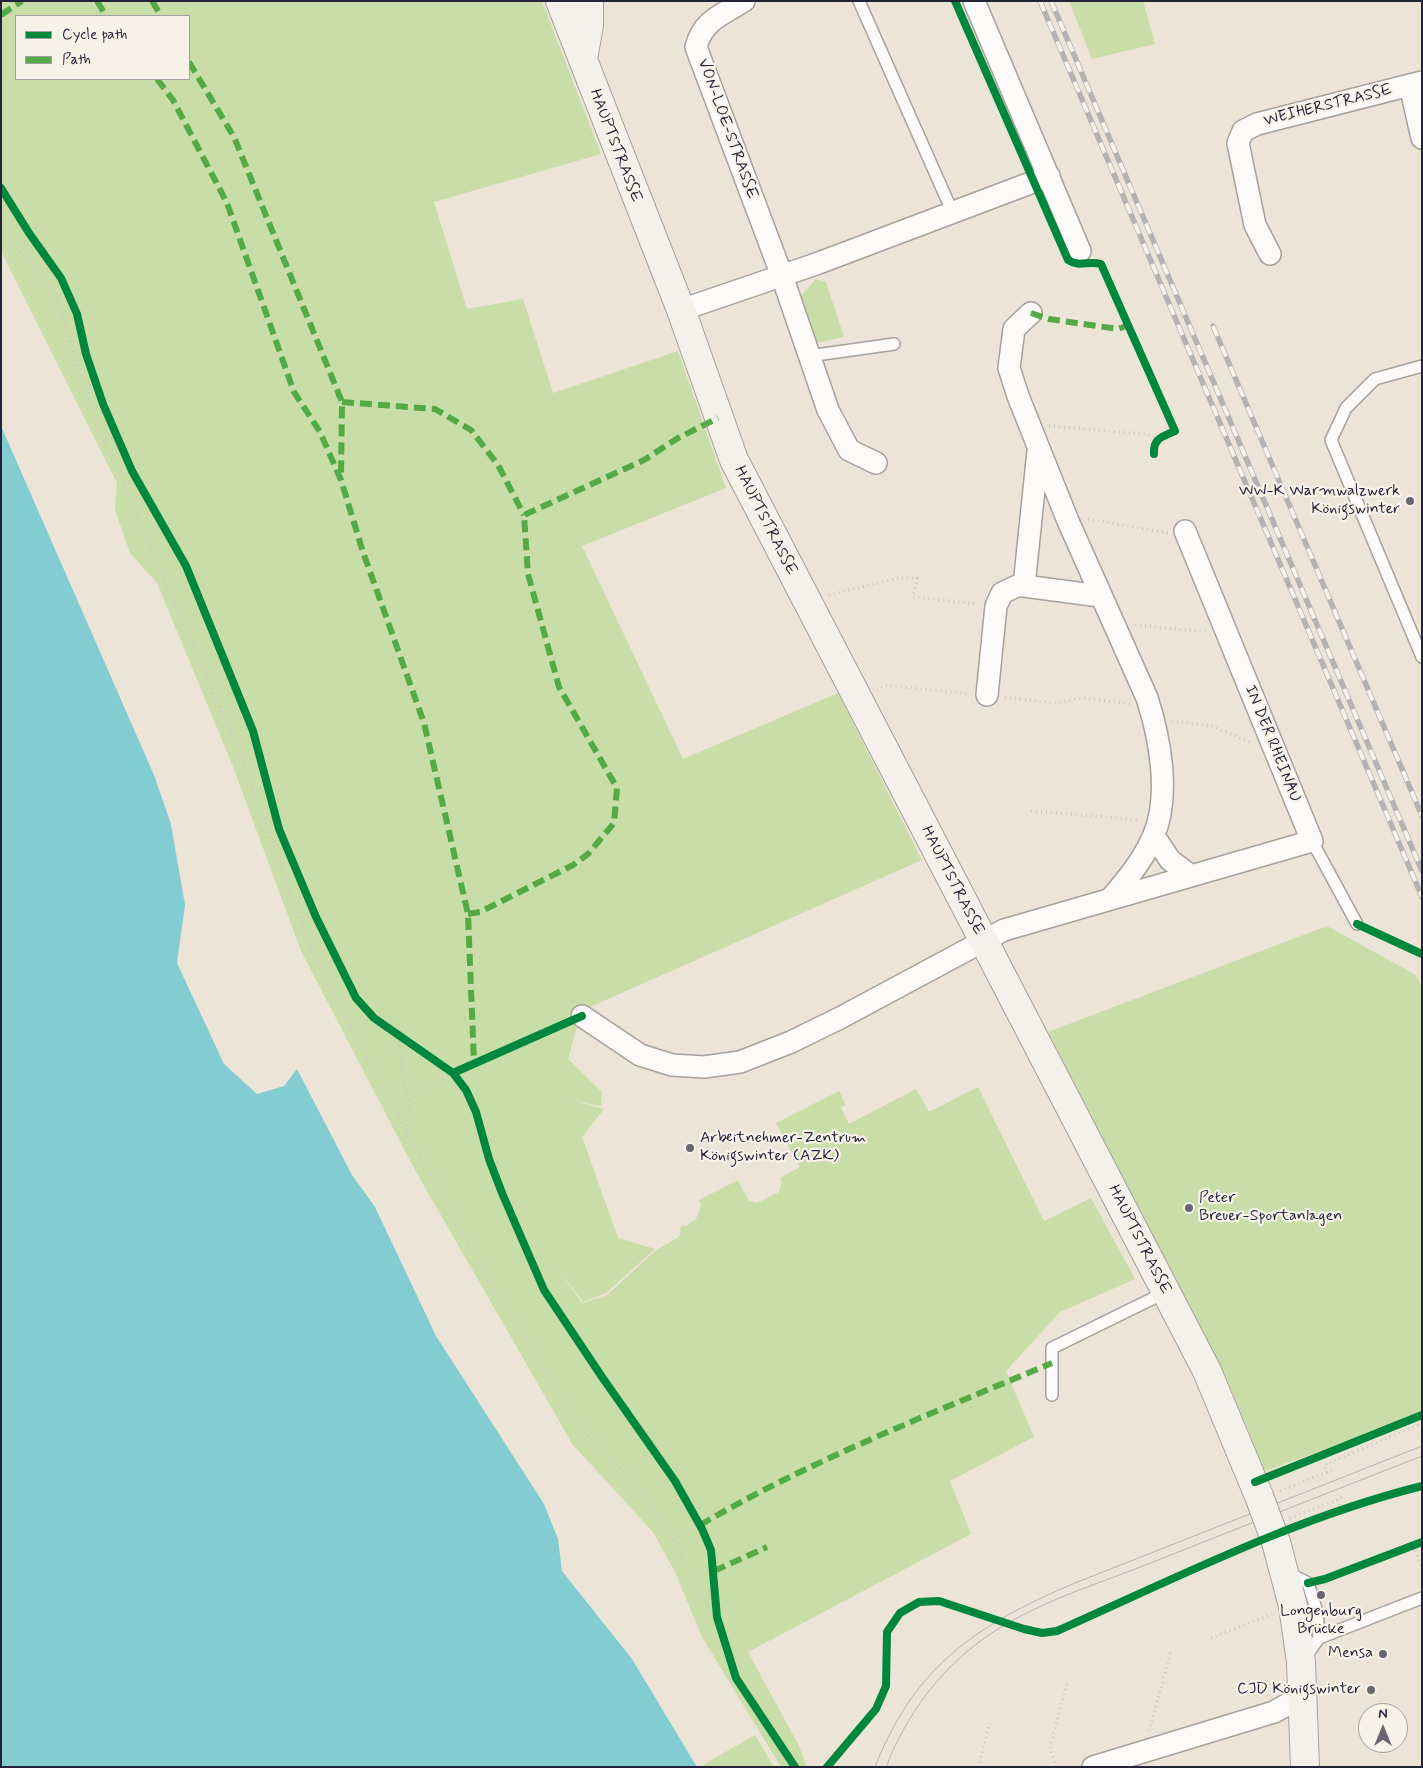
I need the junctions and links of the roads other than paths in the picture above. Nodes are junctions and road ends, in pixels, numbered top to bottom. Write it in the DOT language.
graph roads {
  1 [pos="560,1"];
  2 [pos="589,1"];
  3 [pos="744,1"];
  4 [pos="859,1"];
  5 [pos="974,1"];
  6 [pos="582,60"];
  7 [pos="1416,84"];
  8 [pos="1422,138"];
  9 [pos="1049,176"];
  10 [pos="952,211"];
  11 [pos="1080,251"];
  12 [pos="1270,254"];
  13 [pos="782,276"];
  14 [pos="681,310"];
  15 [pos="1032,313"];
  16 [pos="894,344"];
  17 [pos="809,356"];
  18 [pos="1422,366"];
  19 [pos="1038,445"];
  20 [pos="876,464"];
  21 [pos="1185,531"];
  22 [pos="1024,586"];
  23 [pos="1100,596"];
  24 [pos="1422,657"];
  25 [pos="987,695"];
  26 [pos="1156,829"];
  27 [pos="1312,841"];
  28 [pos="1191,876"];
  29 [pos="1112,897"];
  30 [pos="1357,924"];
  31 [pos="982,941"];
  32 [pos="582,1016"];
  33 [pos="1166,1292"];
  34 [pos="1052,1395"];
  35 [pos="1284,1571"];
  36 [pos="1422,1598"];
  37 [pos="1319,1638"];
  38 [pos="1302,1662"];
  39 [pos="1304,1696"];
  40 [pos="1093,1767"];
  41 [pos="1305,1767"];
  1 -- 6 [label="main road, HAUPTSTRASSE"];
  2 -- 6 [label="main road"];
  3 -- 13 [label="street, VON-LOE-STRASSE"];
  4 -- 10 [label="lane"];
  5 -- 9 [label="street"];
  6 -- 14 [label="main road, HAUPTSTRASSE"];
  7 -- 8 [label="street"];
  7 -- 12 [label="street, WEIHERSTRASSE"];
  9 -- 10 [label="street"];
  9 -- 11 [label="street"];
  10 -- 13 [label="street"];
  13 -- 14 [label="street"];
  13 -- 17 [label="street, VON-LOE-STRASSE"];
  14 -- 31 [label="main road, HAUPTSTRASSE"];
  15 -- 19 [label="street"];
  16 -- 17 [label="lane"];
  17 -- 20 [label="street, VON-LOE-STRASSE"];
  18 -- 24 [label="lane"];
  19 -- 22 [label="street"];
  19 -- 23 [label="street"];
  21 -- 27 [label="street, IN DER RHEINAU"];
  22 -- 23 [label="street"];
  22 -- 25 [label="street"];
  23 -- 26 [label="street"];
  26 -- 28 [label="street"];
  26 -- 29 [label="street"];
  27 -- 28 [label="street"];
  27 -- 30 [label="lane"];
  28 -- 29 [label="street"];
  29 -- 31 [label="street"];
  31 -- 32 [label="street"];
  31 -- 33 [label="main road, HAUPTSTRASSE"];
  33 -- 34 [label="lane"];
  33 -- 35 [label="main road, HAUPTSTRASSE, bridge"];
  35 -- 37 [label="lane"];
  35 -- 38 [label="main road, HAUPTSTRASSE"];
  36 -- 37 [label="lane"];
  37 -- 38 [label="lane"];
  38 -- 39 [label="main road, HAUPTSTRASSE"];
  39 -- 40 [label="street"];
  39 -- 41 [label="main road, HAUPTSTRASSE"];
}
